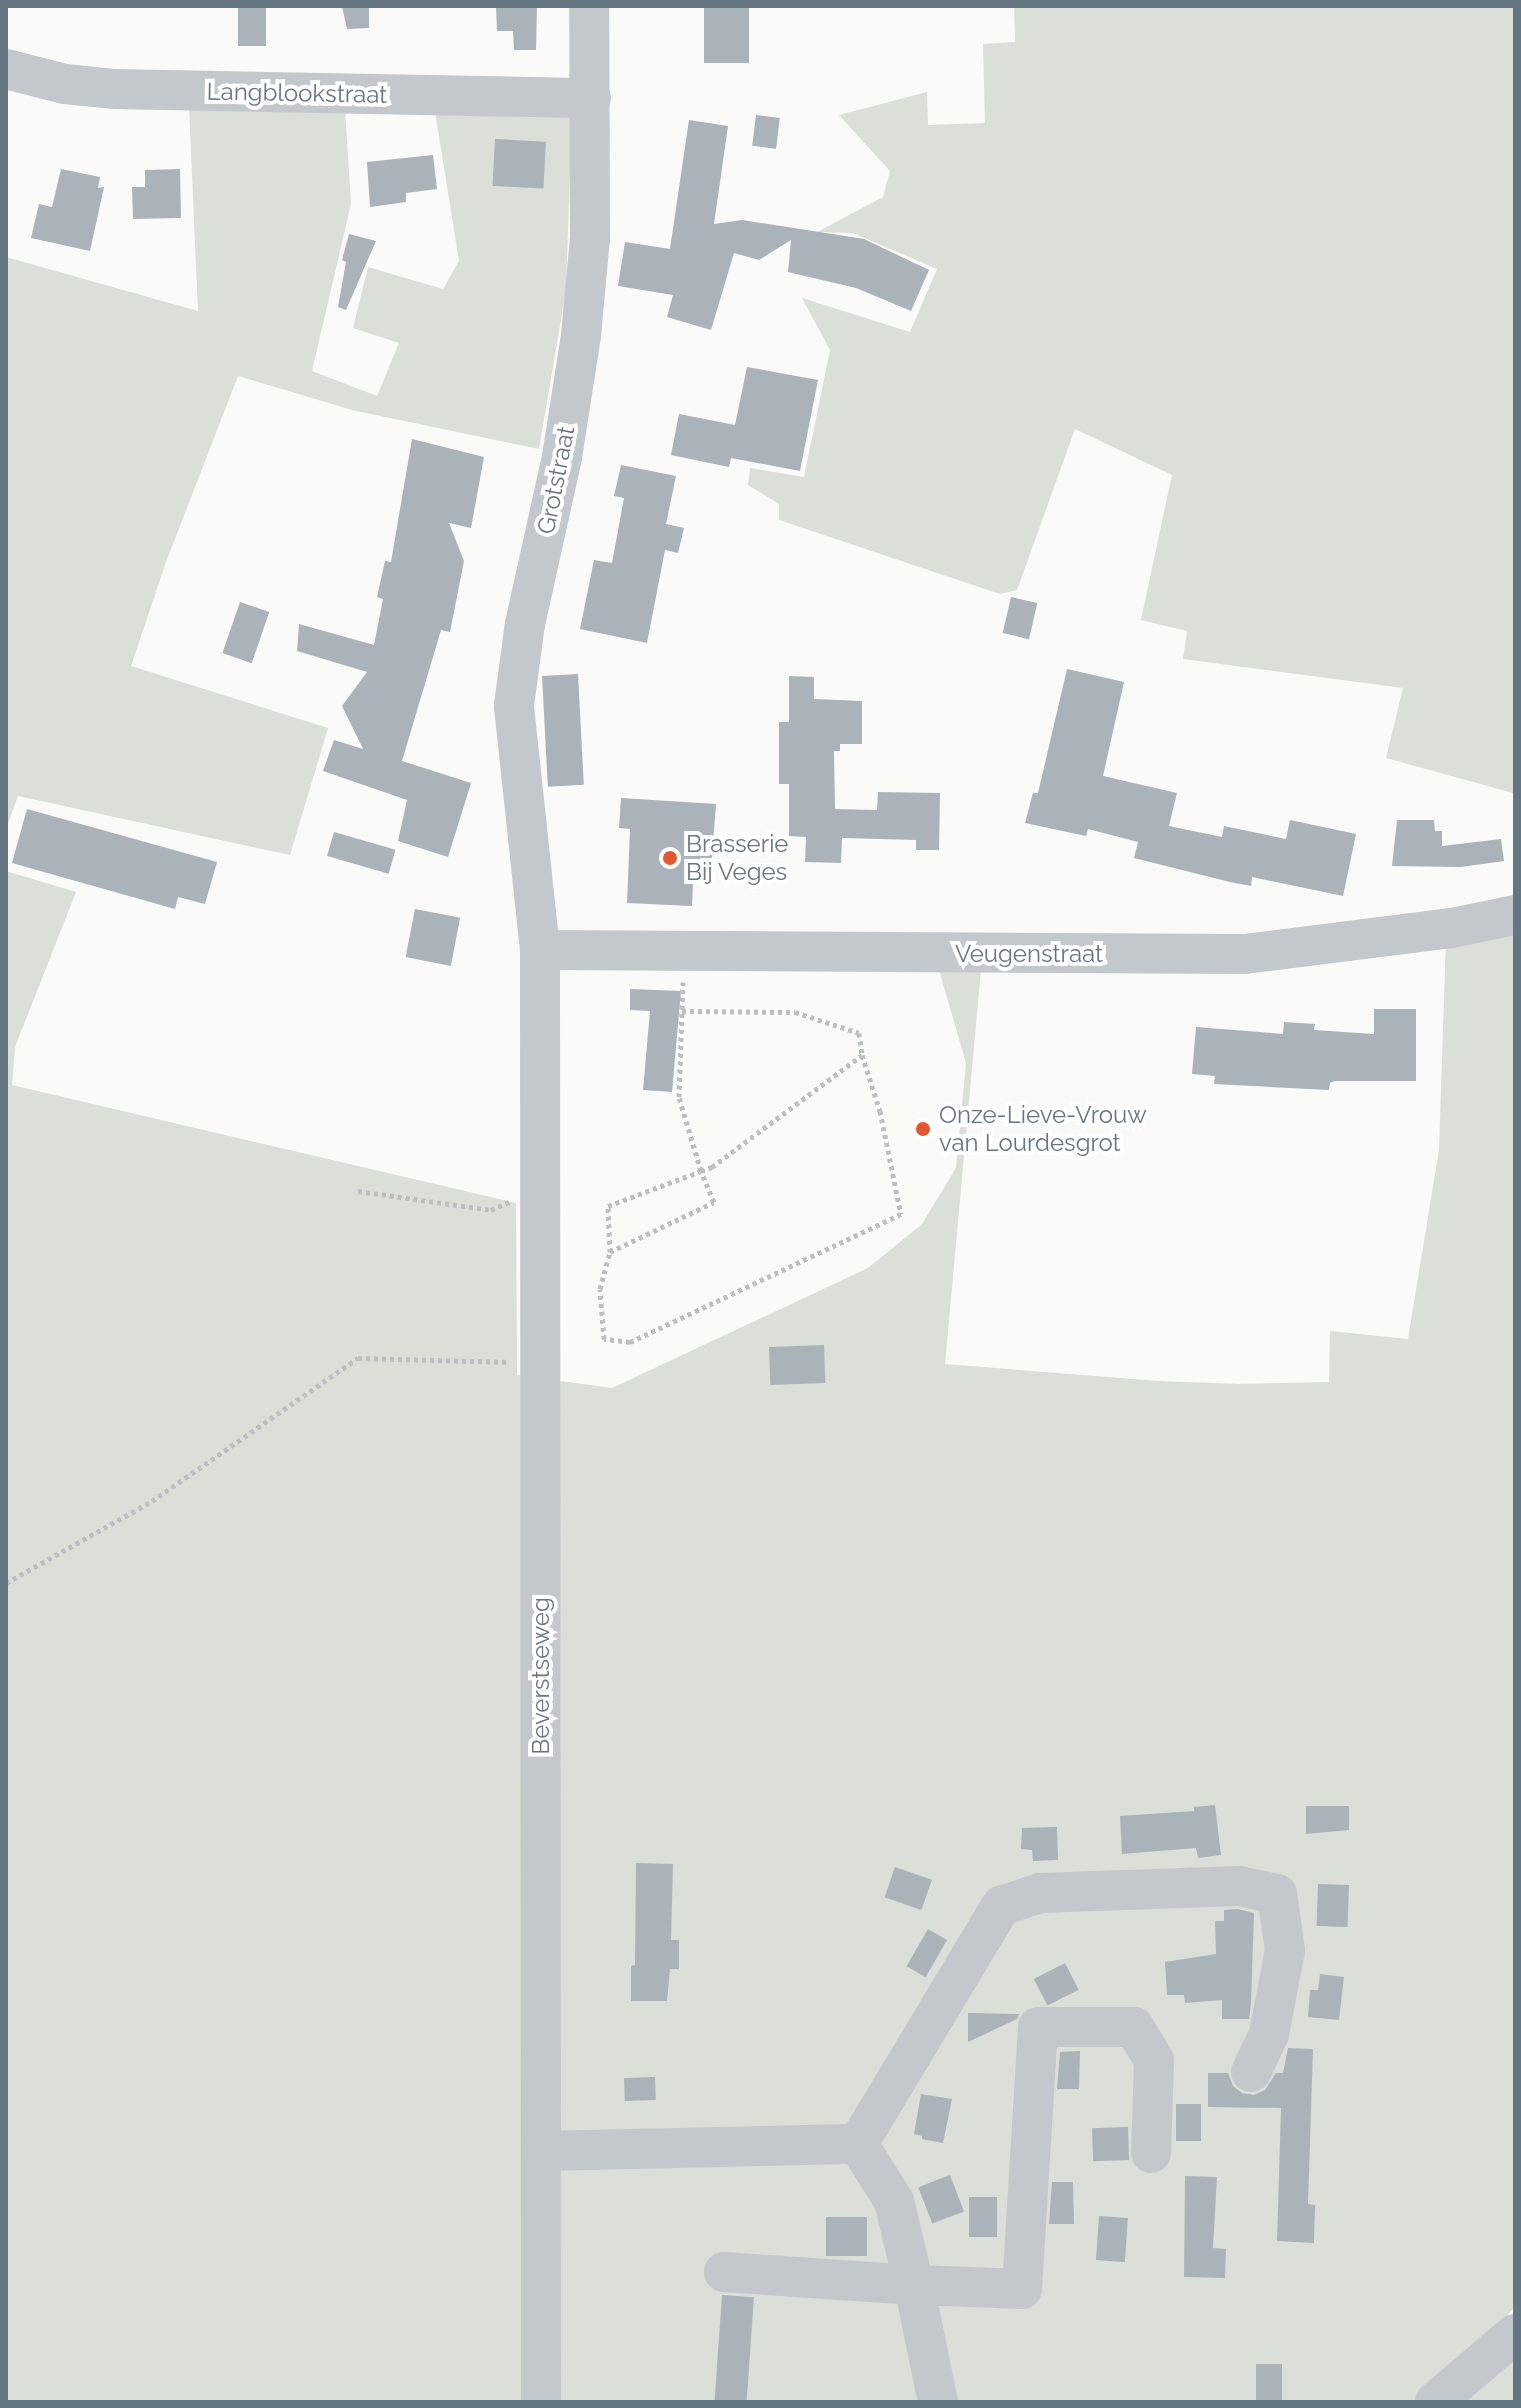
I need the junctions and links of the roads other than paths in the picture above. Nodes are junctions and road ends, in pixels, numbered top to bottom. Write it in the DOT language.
graph roads {
  1 [pos="589,6"];
  2 [pos="6,69"];
  3 [pos="591,98"];
  4 [pos="1515,915"];
  5 [pos="540,950"];
  6 [pos="1251,2072"];
  7 [pos="858,2144"];
  8 [pos="541,2151"];
  9 [pos="1151,2153"];
  10 [pos="724,2272"];
  11 [pos="914,2285"];
  12 [pos="1515,2334"];
  13 [pos="541,2402"];
  14 [pos="938,2402"];
  15 [pos="1435,2402"];
  1 -- 3 [label="street, Grotstraat"];
  2 -- 3 [label="street, Langblookstraat"];
  3 -- 5 [label="street, Grotstraat"];
  4 -- 5 [label="street, Veugenstraat"];
  5 -- 8 [label="street, Beverstseweg"];
  6 -- 7 [label="street"];
  7 -- 8 [label="street"];
  7 -- 11 [label="street"];
  8 -- 13 [label="street, Beverstseweg"];
  9 -- 11 [label="street"];
  10 -- 11 [label="street"];
  11 -- 14 [label="street"];
  12 -- 15 [label="street"];
}
